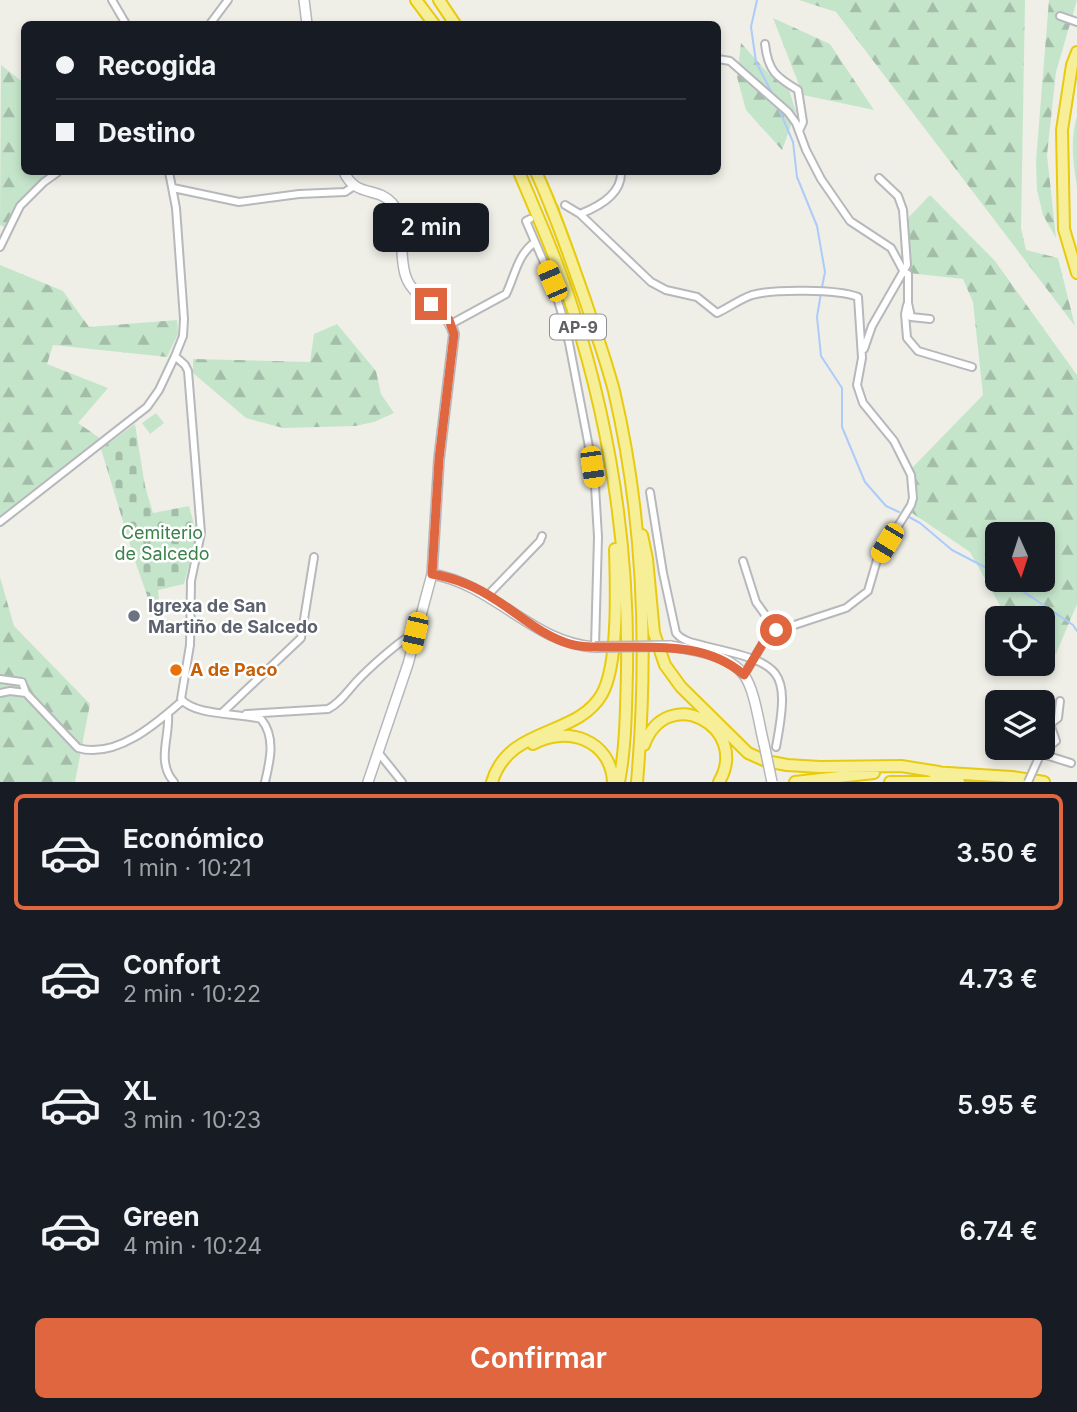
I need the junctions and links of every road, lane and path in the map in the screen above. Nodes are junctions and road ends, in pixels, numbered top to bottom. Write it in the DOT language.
graph roads {
  1 [pos="112,0"];
  2 [pos="228,0"];
  3 [pos="304,0"];
  4 [pos="416,0"];
  5 [pos="439,0"];
  6 [pos="1060,16"];
  7 [pos="123,21"];
  8 [pos="212,21"];
  9 [pos="307,21"];
  10 [pos="432,21"];
  11 [pos="453,21"];
  12 [pos="1077,22"];
  13 [pos="765,44"];
  14 [pos="1077,52"];
  15 [pos="721,60"];
  16 [pos="799,131"];
  17 [pos="54,175"];
  18 [pos="170,175"];
  19 [pos="346,175"];
  20 [pos="520,175"];
  21 [pos="537,175"];
  22 [pos="621,175"];
  23 [pos="879,178"];
  24 [pos="354,186"];
  25 [pos="173,188"];
  26 [pos="565,205"];
  27 [pos="580,214"];
  28 [pos="530,219"];
  29 [pos="535,242"];
  30 [pos="0,247"];
  31 [pos="904,272"];
  32 [pos="1077,274"];
  33 [pos="908,303"];
  34 [pos="930,319"];
  35 [pos="451,324"];
  36 [pos="175,356"];
  37 [pos="862,358"];
  38 [pos="972,367"];
  39 [pos="624,443"];
  40 [pos="615,490"];
  41 [pos="650,492"];
  42 [pos="0,522"];
  43 [pos="542,536"];
  44 [pos="314,557"];
  45 [pos="743,561"];
  46 [pos="432,574"];
  47 [pos="488,595"];
  48 [pos="776,630"];
  49 [pos="415,633"];
  50 [pos="595,647"];
  51 [pos="753,658"];
  52 [pos="744,675"];
  53 [pos="0,679"];
  54 [pos="0,693"];
  55 [pos="26,693"];
  56 [pos="182,701"];
  57 [pos="1060,701"];
  58 [pos="222,713"];
  59 [pos="167,714"];
  60 [pos="245,715"];
  61 [pos="1055,720"];
  62 [pos="776,747"];
  63 [pos="379,752"];
  64 [pos="1055,758"];
  65 [pos="1038,760"];
  66 [pos="1071,763"];
  67 [pos="939,772"];
  68 [pos="174,782"];
  69 [pos="265,782"];
  70 [pos="368,782"];
  71 [pos="402,782"];
  72 [pos="492,782"];
  73 [pos="499,782"];
  74 [pos="613,782"];
  75 [pos="620,782"];
  76 [pos="637,782"];
  77 [pos="719,782"];
  78 [pos="772,782"];
  79 [pos="795,782"];
  80 [pos="890,782"];
  81 [pos="959,782"];
  82 [pos="1028,782"];
  83 [pos="1045,782"];
  1 -- 7 [label="street"];
  2 -- 8 [label="street"];
  3 -- 9 [label="street"];
  4 -- 10 [label="highway"];
  5 -- 11 [label="highway"];
  6 -- 12 [label="street"];
  13 -- 16 [label="street"];
  14 -- 32 [label="highway"];
  15 -- 16 [label="street"];
  16 -- 31 [label="street"];
  17 -- 30 [label="street"];
  18 -- 25 [label="street"];
  19 -- 24 [label="street"];
  20 -- 40 [label="highway, AP-9"];
  21 -- 39 [label="highway, AP-9"];
  22 -- 27 [label="street"];
  23 -- 31 [label="street"];
  24 -- 25 [label="street"];
  24 -- 35 [label="street"];
  25 -- 36 [label="street"];
  26 -- 27 [label="street"];
  27 -- 37 [label="street"];
  28 -- 29 [label="street"];
  29 -- 35 [label="street"];
  29 -- 50 [label="street"];
  31 -- 33 [label="street"];
  31 -- 37 [label="street"];
  33 -- 34 [label="street"];
  33 -- 38 [label="street"];
  35 -- 46 [label="street"];
  36 -- 42 [label="street"];
  36 -- 56 [label="street"];
  37 -- 48 [label="street"];
  39 -- 67 [label="highway"];
  39 -- 76 [label="highway, AP-9"];
  40 -- 72 [label="highway"];
  40 -- 75 [label="highway, AP-9"];
  41 -- 51 [label="street"];
  43 -- 47 [label="street"];
  44 -- 58 [label="street"];
  45 -- 48 [label="street"];
  46 -- 47 [label="street"];
  46 -- 49 [label="street"];
  47 -- 50 [label="street"];
  48 -- 51 [label="street"];
  49 -- 60 [label="street"];
  49 -- 63 [label="street"];
  50 -- 52 [label="street, bridge"];
  51 -- 52 [label="street"];
  51 -- 62 [label="street"];
  52 -- 78 [label="street, bridge"];
  53 -- 55 [label="street"];
  54 -- 55 [label="street"];
  55 -- 59 [label="street"];
  56 -- 58 [label="street"];
  56 -- 59 [label="street"];
  57 -- 61 [label="street"];
  58 -- 60 [label="street"];
  59 -- 68 [label="street"];
  60 -- 69 [label="street"];
  63 -- 70 [label="street"];
  63 -- 71 [label="street"];
  64 -- 66 [label="street"];
  65 -- 82 [label="street, bridge"];
  67 -- 79 [label="highway"];
  67 -- 83 [label="highway"];
  73 -- 74 [label="highway"];
  76 -- 77 [label="highway"];
  80 -- 81 [label="highway"];
}
